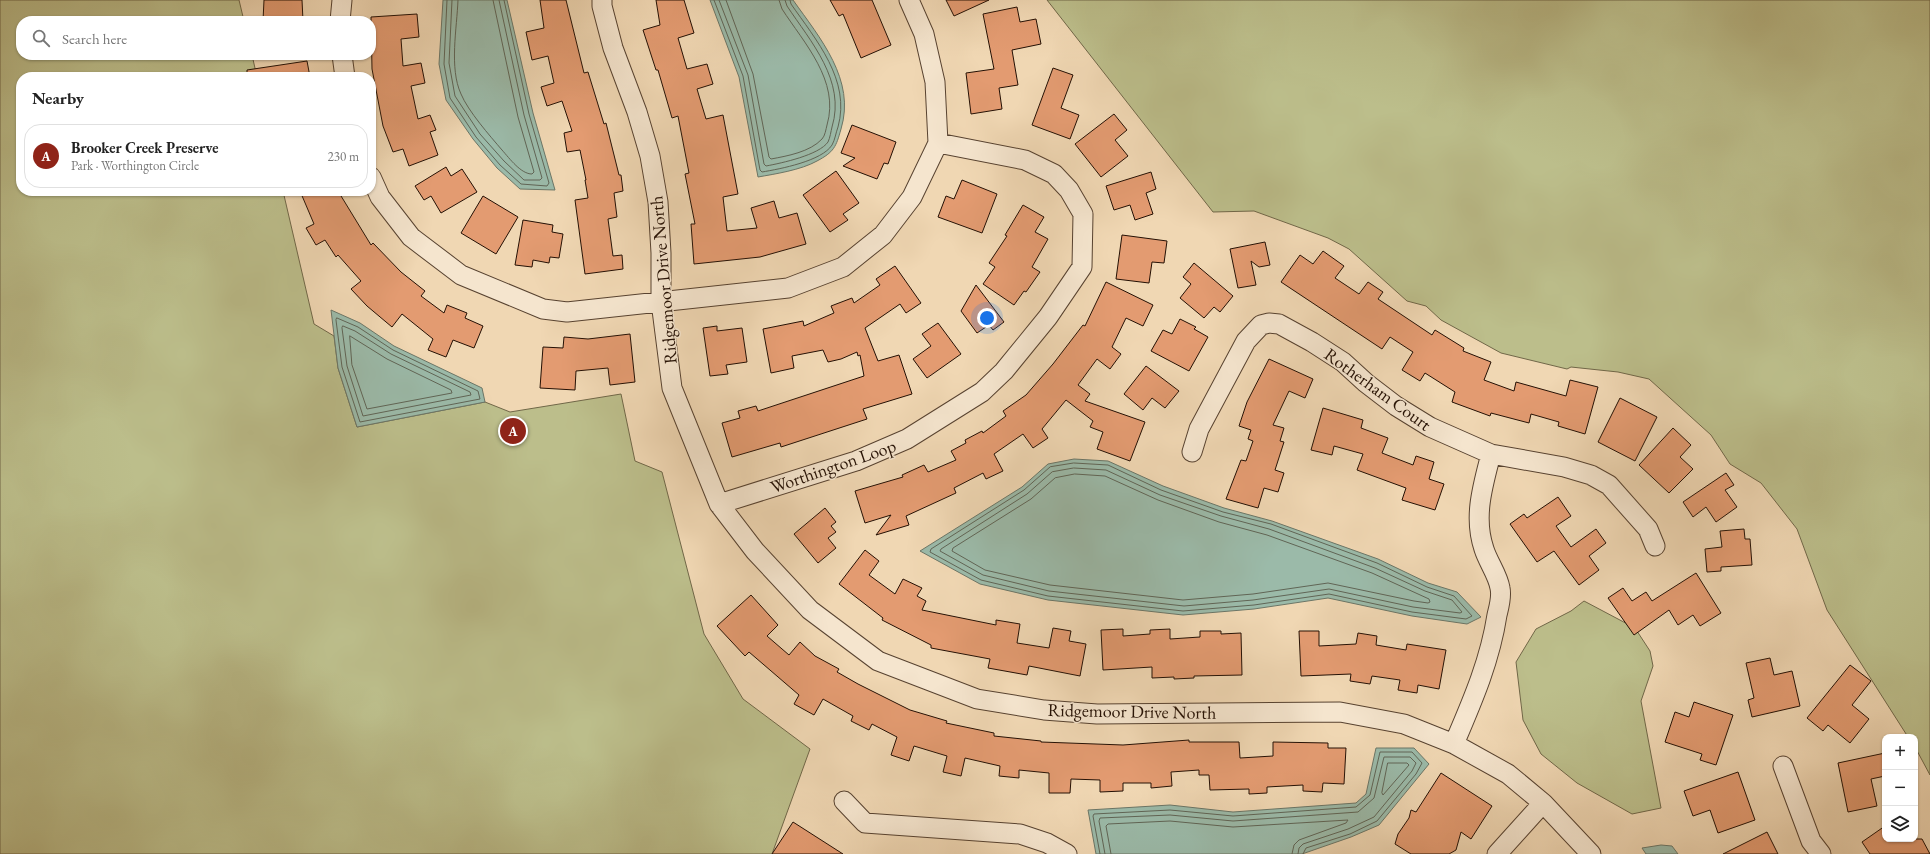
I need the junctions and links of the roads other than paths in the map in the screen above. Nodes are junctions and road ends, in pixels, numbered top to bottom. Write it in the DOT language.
graph roads {
  1 [pos="342,0"];
  2 [pos="602,0"];
  3 [pos="909,0"];
  4 [pos="340,16"];
  5 [pos="343,60"];
  6 [pos="344,72"];
  7 [pos="938,142"];
  8 [pos="376,189"];
  9 [pos="661,302"];
  10 [pos="1192,452"];
  11 [pos="1491,454"];
  12 [pos="719,504"];
  13 [pos="1655,546"];
  14 [pos="1454,744"];
  15 [pos="1783,766"];
  16 [pos="844,800"];
  17 [pos="1543,803"];
  18 [pos="1068,854"];
  19 [pos="1497,854"];
  20 [pos="1591,854"];
  21 [pos="1821,854"];
  1 -- 4 [label="street"];
  2 -- 9 [label="street, Ridgemoor Drive North"];
  3 -- 7 [label="street"];
  5 -- 6 [label="street"];
  7 -- 9 [label="street"];
  7 -- 12 [label="street, Worthington Loop"];
  8 -- 9 [label="street"];
  9 -- 12 [label="street, Ridgemoor Drive North"];
  10 -- 11 [label="street, Rotherham Court"];
  11 -- 13 [label="street, Rotherham Court"];
  11 -- 14 [label="street"];
  12 -- 14 [label="street, Ridgemoor Drive North"];
  14 -- 17 [label="street, Ridgemoor Drive North"];
  15 -- 21 [label="street"];
  16 -- 18 [label="street"];
  17 -- 19 [label="street"];
  17 -- 20 [label="street, Ridgemoor Drive North"];
}
